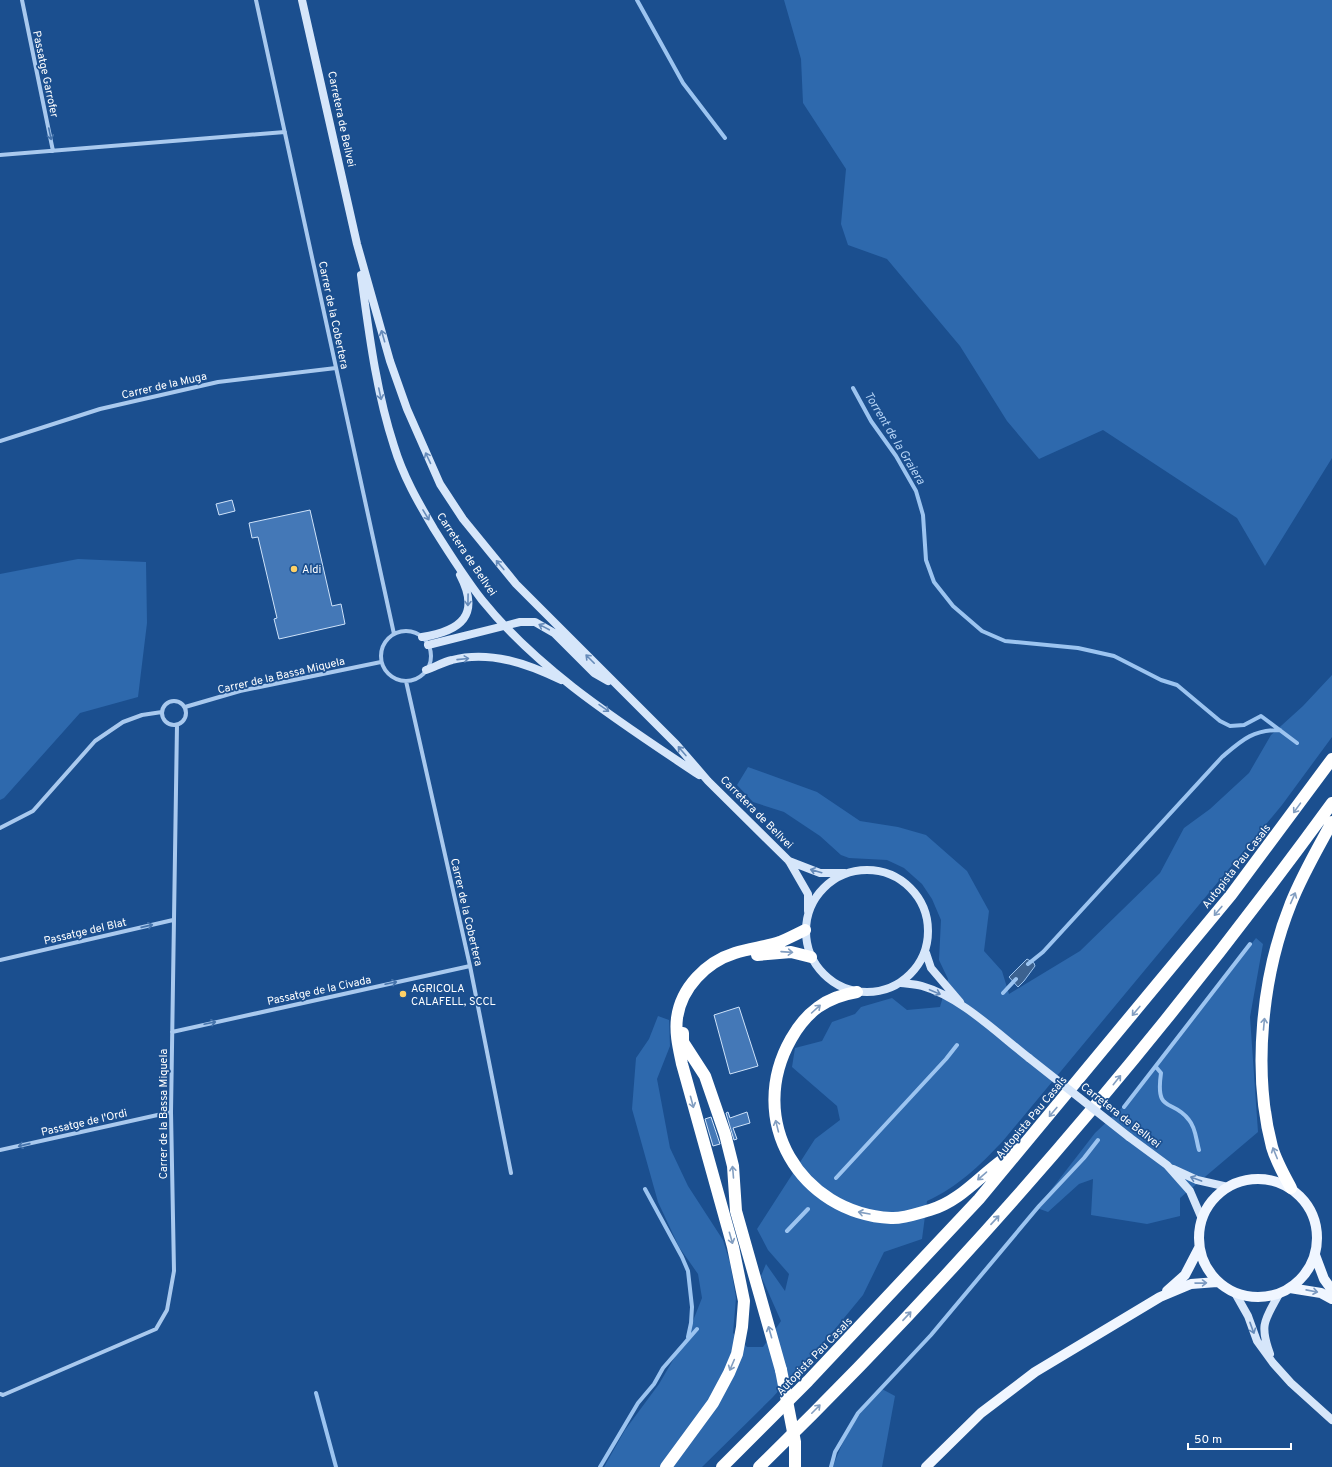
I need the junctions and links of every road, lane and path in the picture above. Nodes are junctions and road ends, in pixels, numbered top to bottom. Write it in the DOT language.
graph roads {
  1 [pos="22,0"];
  2 [pos="256,0"];
  3 [pos="302,0"];
  4 [pos="285,132"];
  5 [pos="53,151"];
  6 [pos="0,155"];
  7 [pos="357,244"];
  8 [pos="336,368"];
  9 [pos="0,441"];
  10 [pos="448,552"];
  11 [pos="507,626"];
  12 [pos="394,634"];
  13 [pos="422,637"];
  14 [pos="428,645"];
  15 [pos="381,662"];
  16 [pos="426,670"];
  17 [pos="406,681"];
  18 [pos="572,685"];
  19 [pos="618,686"];
  20 [pos="185,707"];
  21 [pos="162,712"];
  22 [pos="177,725"];
  23 [pos="1332,759"];
  24 [pos="708,780"];
  25 [pos="1332,803"];
  26 [pos="1332,822"];
  27 [pos="0,828"];
  28 [pos="789,861"];
  29 [pos="846,873"];
  30 [pos="808,911"];
  31 [pos="173,920"];
  32 [pos="805,930"];
  33 [pos="926,953"];
  34 [pos="810,957"];
  35 [pos="0,960"];
  36 [pos="470,966"];
  37 [pos="901,983"];
  38 [pos="857,992"];
  39 [pos="966,1008"];
  40 [pos="172,1032"];
  41 [pos="171,1112"];
  42 [pos="1025,1145"];
  43 [pos="0,1150"];
  44 [pos="1167,1166"];
  45 [pos="511,1172"];
  46 [pos="1228,1187"];
  47 [pos="1291,1188"];
  48 [pos="1202,1219"];
  49 [pos="1199,1248"];
  50 [pos="1315,1255"];
  51 [pos="1217,1282"];
  52 [pos="1290,1288"];
  53 [pos="1332,1290"];
  54 [pos="1235,1293"];
  55 [pos="1279,1294"];
  56 [pos="1160,1297"];
  57 [pos="1332,1299"];
  58 [pos="1273,1363"];
  59 [pos="0,1394"];
  60 [pos="1332,1420"];
  61 [pos="666,1467"];
  62 [pos="722,1467"];
  63 [pos="760,1467"];
  64 [pos="795,1467"];
  65 [pos="926,1467"];
  1 -- 5 [label="street, Passatge Garrofer, one-way"];
  2 -- 4 [label="street, Carrer de la Cobertera"];
  3 -- 7 [label="main road, Carretera de Bellvei"];
  4 -- 5 [label="street"];
  4 -- 8 [label="street, Carrer de la Cobertera"];
  5 -- 6 [label="street"];
  7 -- 10 [label="main road, Carretera de Bellvei, one-way"];
  19 -- 7 [label="main road, Carretera de Bellvei, one-way"];
  8 -- 9 [label="street, Carrer de la Muga"];
  8 -- 12 [label="street, Carrer de la Cobertera"];
  10 -- 11 [label="main road, Carretera de Bellvei"];
  10 -- 13 [label="main road, one-way"];
  11 -- 14 [label="main road"];
  11 -- 18 [label="main road, Carretera de Bellvei"];
  19 -- 11 [label="main road, one-way"];
  12 -- 13 [label="street"];
  12 -- 15 [label="street"];
  13 -- 14 [label="street"];
  14 -- 16 [label="street"];
  15 -- 17 [label="street"];
  15 -- 20 [label="street, Carrer de la Bassa Miquela"];
  16 -- 17 [label="street"];
  16 -- 18 [label="main road, one-way"];
  17 -- 36 [label="street, Carrer de la Cobertera"];
  18 -- 24 [label="main road, Carretera de Bellvei, one-way"];
  24 -- 19 [label="main road, Carretera de Bellvei, one-way"];
  20 -- 21 [label="street"];
  20 -- 22 [label="street"];
  21 -- 22 [label="street"];
  21 -- 27 [label="street"];
  22 -- 31 [label="street, Carrer de la Bassa Miquela"];
  23 -- 42 [label="highway, Autopista Pau Casals, one-way"];
  24 -- 28 [label="main road, Carretera de Bellvei"];
  63 -- 25 [label="highway, one-way"];
  47 -- 26 [label="highway, one-way"];
  29 -- 28 [label="main road, Carretera de Bellvei, one-way"];
  28 -- 30 [label="main road, Carretera de Bellvei"];
  29 -- 30 [label="main road"];
  29 -- 33 [label="main road"];
  30 -- 32 [label="main road"];
  35 -- 31 [label="street, Passatge del Blat, one-way"];
  31 -- 40 [label="street, Carrer de la Bassa Miquela"];
  32 -- 34 [label="main road"];
  32 -- 61 [label="highway, one-way"];
  33 -- 37 [label="main road"];
  33 -- 39 [label="main road, Carretera de Bellvei"];
  34 -- 38 [label="main road"];
  64 -- 34 [label="highway, one-way, bridge"];
  40 -- 36 [label="street, Passatge de la Civada, one-way"];
  36 -- 45 [label="street, Carrer de la Cobertera"];
  37 -- 38 [label="main road"];
  37 -- 39 [label="main road, Carretera de Bellvei, one-way"];
  42 -- 38 [label="highway, one-way"];
  39 -- 44 [label="main road, Carretera de Bellvei, bridge"];
  40 -- 41 [label="street, Carrer de la Bassa Miquela"];
  41 -- 43 [label="street, Passatge de l'Ordi, one-way"];
  41 -- 59 [label="street, Carrer de la Bassa Miquela"];
  42 -- 62 [label="highway, Autopista Pau Casals"];
  46 -- 44 [label="main road, Carretera de Bellvei, one-way"];
  44 -- 48 [label="main road, Carretera de Bellvei"];
  46 -- 47 [label="main road"];
  46 -- 48 [label="main road"];
  47 -- 50 [label="main road"];
  48 -- 49 [label="main road"];
  49 -- 51 [label="main road"];
  49 -- 56 [label="main road"];
  50 -- 52 [label="main road"];
  50 -- 53 [label="main road"];
  51 -- 54 [label="main road"];
  56 -- 51 [label="main road, one-way"];
  52 -- 55 [label="main road"];
  52 -- 57 [label="main road, one-way"];
  54 -- 55 [label="main road"];
  54 -- 58 [label="main road, one-way"];
  55 -- 58 [label="main road"];
  56 -- 65 [label="main road"];
  58 -- 60 [label="main road"];
}
